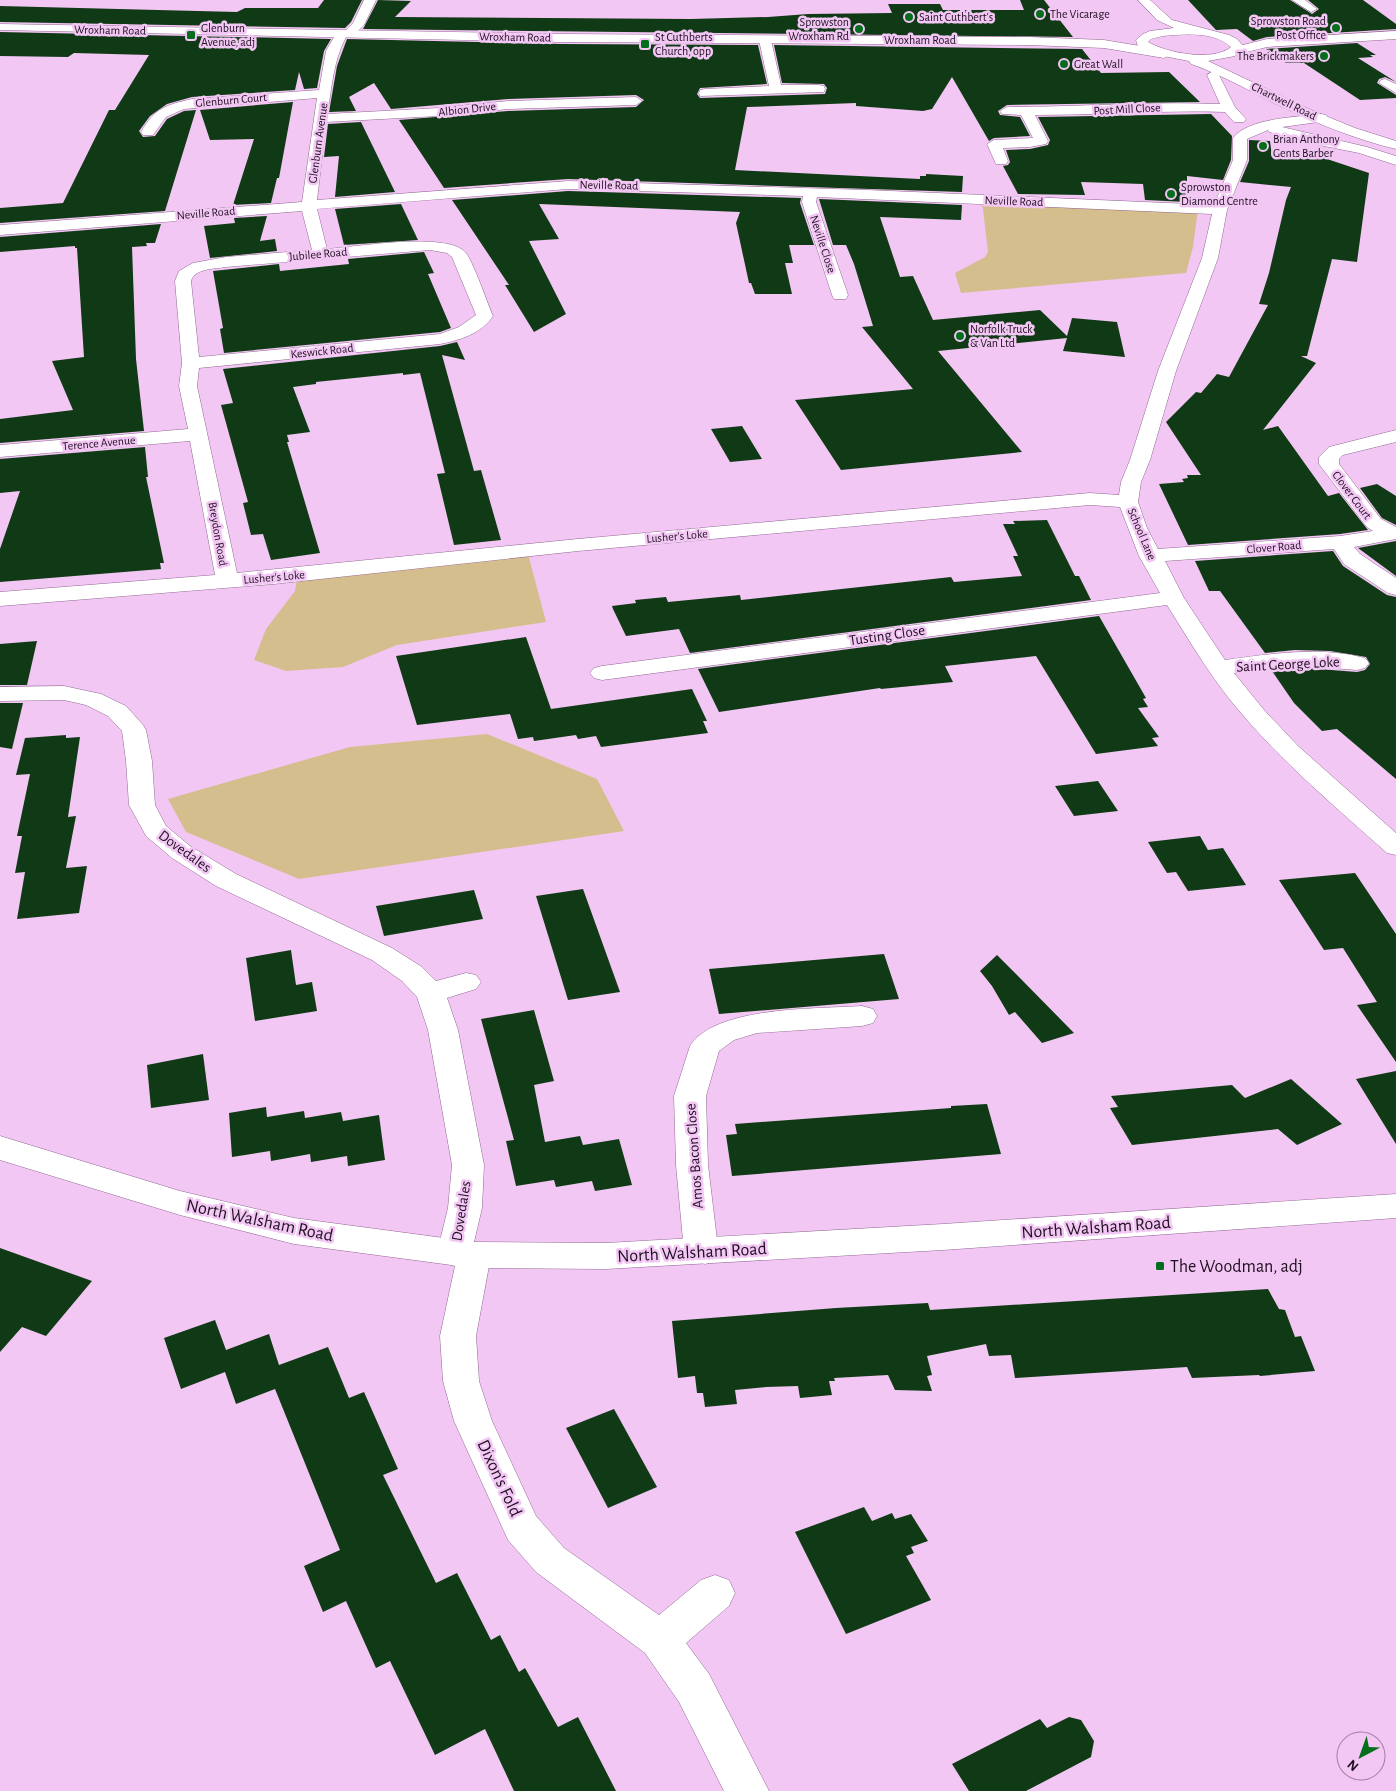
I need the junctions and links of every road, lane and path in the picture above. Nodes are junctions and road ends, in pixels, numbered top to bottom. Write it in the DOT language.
graph roads {
  1 [pos="370,0"];
  2 [pos="1144,0"];
  3 [pos="1298,0"];
  4 [pos="1311,9"];
  5 [pos="1153,11"];
  6 [pos="0,28"];
  7 [pos="345,34"];
  8 [pos="1209,34"];
  9 [pos="1148,35"];
  10 [pos="1396,35"];
  11 [pos="1334,38"];
  12 [pos="765,40"];
  13 [pos="1029,41"];
  14 [pos="1233,52"];
  15 [pos="1169,55"];
  16 [pos="1213,75"];
  17 [pos="776,89"];
  18 [pos="818,89"];
  19 [pos="326,93"];
  20 [pos="705,93"];
  21 [pos="636,101"];
  22 [pos="1229,108"];
  23 [pos="1007,111"];
  24 [pos="1026,111"];
  25 [pos="320,118"];
  26 [pos="1321,118"];
  27 [pos="1261,127"];
  28 [pos="148,132"];
  29 [pos="1396,144"];
  30 [pos="1001,161"];
  31 [pos="1396,161"];
  32 [pos="811,192"];
  33 [pos="310,205"];
  34 [pos="1220,210"];
  35 [pos="0,230"];
  36 [pos="443,247"];
  37 [pos="320,254"];
  38 [pos="194,268"];
  39 [pos="840,295"];
  40 [pos="191,363"];
  41 [pos="199,434"];
  42 [pos="1396,436"];
  43 [pos="0,451"];
  44 [pos="1128,502"];
  45 [pos="1394,533"];
  46 [pos="1340,542"];
  47 [pos="1150,556"];
  48 [pos="226,581"];
  49 [pos="1396,588"];
  50 [pos="1172,598"];
  51 [pos="0,599"];
  52 [pos="1357,664"];
  53 [pos="1218,668"];
  54 [pos="602,673"];
  55 [pos="0,694"];
  56 [pos="1396,847"];
  57 [pos="466,982"];
  58 [pos="431,993"];
  59 [pos="862,1016"];
  60 [pos="0,1148"];
  61 [pos="1396,1206"];
  62 [pos="704,1251"];
  63 [pos="464,1254"];
  64 [pos="715,1593"];
  65 [pos="660,1640"];
  66 [pos="747,1791"];
  1 -- 7 [label="main road, Glenburn Avenue"];
  2 -- 5 [label="main road"];
  3 -- 4 [label="main road"];
  5 -- 8 [label="main road"];
  5 -- 9 [label="main road"];
  6 -- 7 [label="main road, Wroxham Road"];
  7 -- 12 [label="main road, Wroxham Road"];
  7 -- 19 [label="main road, Glenburn Avenue"];
  8 -- 9 [label="main road, Wroxham Road"];
  8 -- 11 [label="main road"];
  8 -- 14 [label="main road, Chartwell Road"];
  9 -- 13 [label="main road, Wroxham Road"];
  9 -- 15 [label="main road"];
  10 -- 11 [label="main road"];
  11 -- 14 [label="main road"];
  12 -- 13 [label="main road, Wroxham Road"];
  12 -- 17 [label="main road"];
  13 -- 15 [label="main road, Wroxham Road"];
  14 -- 15 [label="main road"];
  14 -- 29 [label="main road, Chartwell Road"];
  15 -- 26 [label="main road, Chartwell Road"];
  16 -- 22 [label="main road"];
  17 -- 18 [label="main road"];
  17 -- 20 [label="main road"];
  19 -- 25 [label="main road, Glenburn Avenue"];
  19 -- 28 [label="main road, Glenburn Court"];
  21 -- 25 [label="main road, Albion Drive"];
  22 -- 24 [label="main road, Post Mill Close"];
  22 -- 27 [label="main road"];
  23 -- 24 [label="main road, Post Mill Close"];
  24 -- 30 [label="main road"];
  25 -- 33 [label="main road, Glenburn Avenue"];
  26 -- 27 [label="main road"];
  26 -- 29 [label="main road, Chartwell Road"];
  27 -- 31 [label="main road"];
  27 -- 34 [label="main road, School Lane"];
  32 -- 33 [label="main road, Neville Road"];
  32 -- 34 [label="main road, Neville Road"];
  32 -- 39 [label="main road, Neville Close"];
  33 -- 35 [label="main road, Neville Road"];
  33 -- 37 [label="main road, Glenburn Avenue"];
  34 -- 44 [label="main road, School Lane"];
  36 -- 37 [label="main road, Jubilee Road"];
  36 -- 40 [label="main road, Keswick Road"];
  37 -- 38 [label="main road, Jubilee Road"];
  38 -- 40 [label="main road, Breydon Road"];
  40 -- 41 [label="main road, Breydon Road"];
  41 -- 43 [label="main road, Terence Avenue"];
  41 -- 48 [label="main road, Breydon Road"];
  42 -- 45 [label="main road, Clover Court"];
  44 -- 47 [label="main road, School Lane"];
  44 -- 48 [label="main road, Lusher's Loke"];
  45 -- 46 [label="main road, Clover Road"];
  46 -- 47 [label="main road, Clover Road"];
  46 -- 49 [label="main road"];
  47 -- 50 [label="main road, School Lane"];
  48 -- 51 [label="main road, Breydon Road"];
  50 -- 53 [label="main road, School Lane"];
  50 -- 54 [label="main road, Tusting Close"];
  52 -- 53 [label="main road, Saint George Loke"];
  53 -- 56 [label="main road, School Lane"];
  55 -- 58 [label="main road, Dovedales"];
  57 -- 58 [label="main road"];
  58 -- 63 [label="main road, Dovedales"];
  59 -- 62 [label="main road, Amos Bacon Close"];
  60 -- 63 [label="main road, North Walsham Road"];
  61 -- 62 [label="main road, North Walsham Road"];
  62 -- 63 [label="main road, North Walsham Road"];
  63 -- 65 [label="main road, Dixon's Fold"];
  64 -- 65 [label="main road"];
  65 -- 66 [label="main road, Dixon's Fold"];
}
